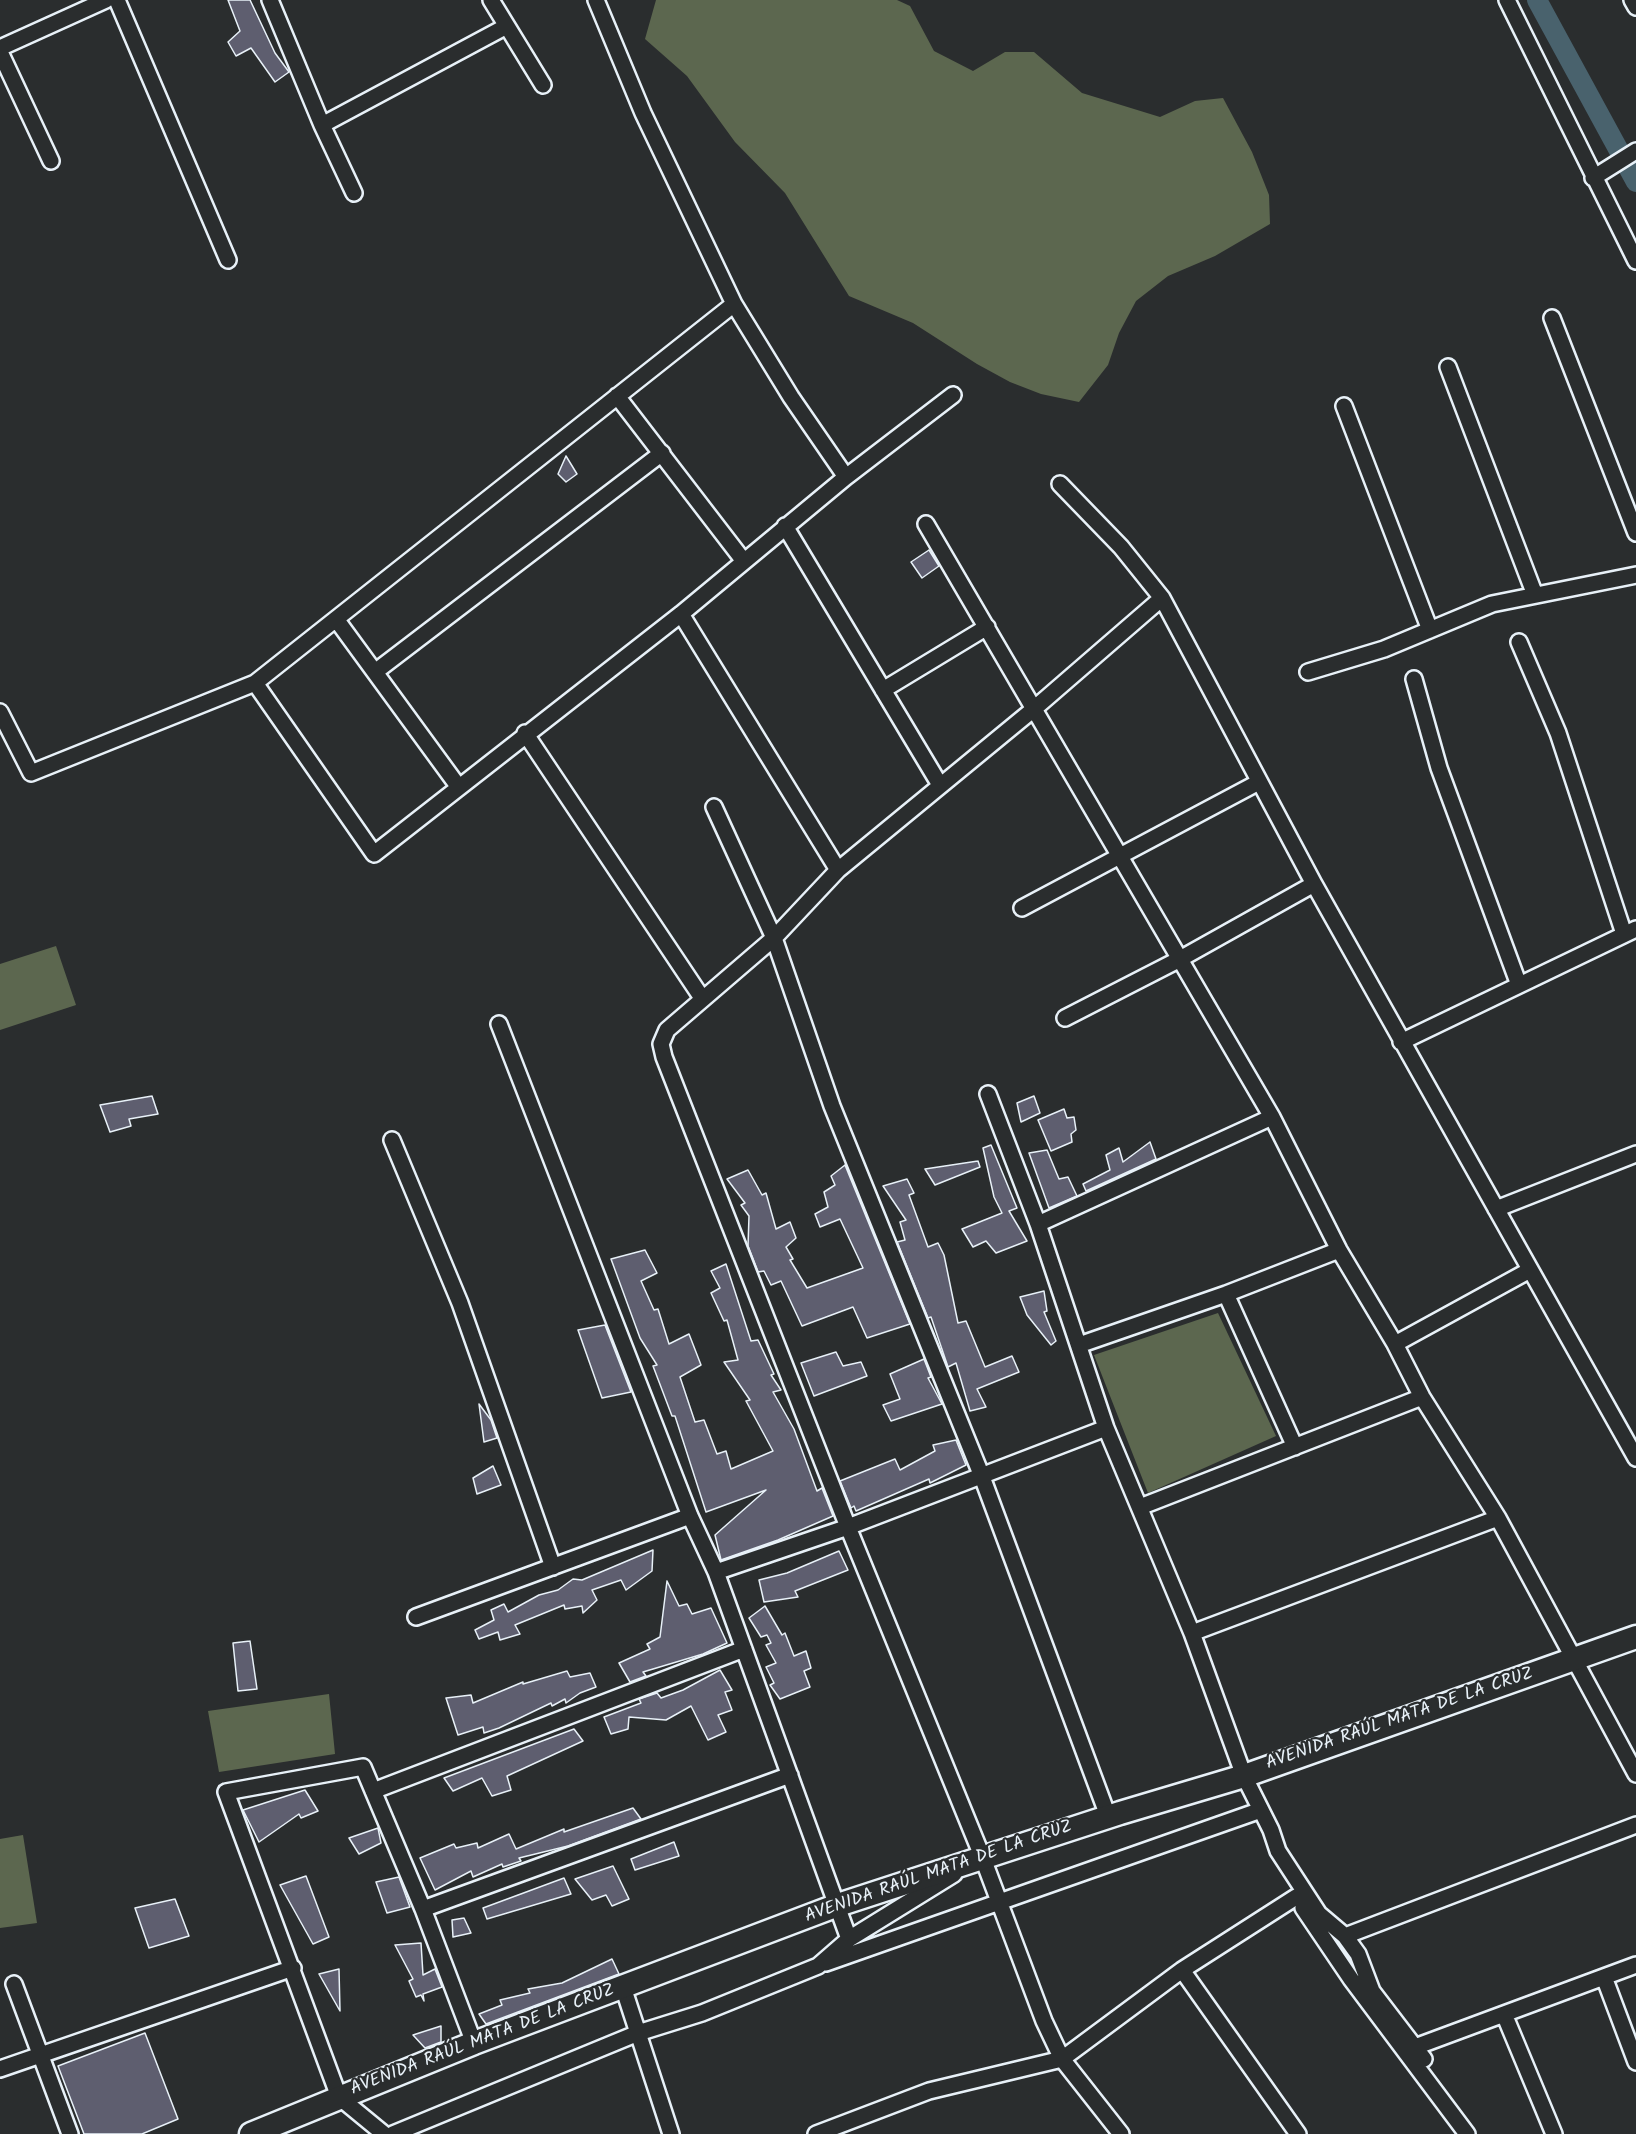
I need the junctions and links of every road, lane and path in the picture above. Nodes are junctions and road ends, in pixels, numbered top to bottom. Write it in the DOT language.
graph roads {
  1 [pos="106,0"];
  2 [pos="117,0"];
  3 [pos="270,0"];
  4 [pos="491,0"];
  5 [pos="596,0"];
  6 [pos="1507,0"];
  7 [pos="1632,0"];
  8 [pos="1636,7"];
  9 [pos="506,27"];
  10 [pos="0,50"];
  11 [pos="543,85"];
  12 [pos="322,125"];
  13 [pos="1636,151"];
  14 [pos="51,161"];
  15 [pos="1593,178"];
  16 [pos="354,193"];
  17 [pos="228,260"];
  18 [pos="1636,261"];
  19 [pos="734,304"];
  20 [pos="1552,318"];
  21 [pos="1448,367"];
  22 [pos="953,395"];
  23 [pos="617,396"];
  24 [pos="1344,406"];
  25 [pos="662,453"];
  26 [pos="846,477"];
  27 [pos="1060,484"];
  28 [pos="926,524"];
  29 [pos="785,526"];
  30 [pos="1636,533"];
  31 [pos="743,560"];
  32 [pos="1636,574"];
  33 [pos="1535,595"];
  34 [pos="1162,597"];
  35 [pos="681,614"];
  36 [pos="336,619"];
  37 [pos="987,627"];
  38 [pos="1430,630"];
  39 [pos="1519,642"];
  40 [pos="375,672"];
  41 [pos="1308,672"];
  42 [pos="1414,679"];
  43 [pos="255,683"];
  44 [pos="883,690"];
  45 [pos="1035,708"];
  46 [pos="0,712"];
  47 [pos="525,733"];
  48 [pos="1259,782"];
  49 [pos="940,785"];
  50 [pos="458,786"];
  51 [pos="714,807"];
  52 [pos="1121,856"];
  53 [pos="838,870"];
  54 [pos="1314,884"];
  55 [pos="1023,908"];
  56 [pos="1630,932"];
  57 [pos="774,939"];
  58 [pos="1180,959"];
  59 [pos="1519,985"];
  60 [pos="702,998"];
  61 [pos="1065,1018"];
  62 [pos="499,1024"];
  63 [pos="1401,1042"];
  64 [pos="988,1094"];
  65 [pos="1272,1117"];
  66 [pos="392,1140"];
  67 [pos="1636,1155"];
  68 [pos="1496,1209"];
  69 [pos="1038,1224"];
  70 [pos="1339,1250"];
  71 [pos="1530,1270"];
  72 [pos="1226,1294"];
  73 [pos="1395,1344"];
  74 [pos="1078,1345"];
  75 [pos="1422,1397"];
  76 [pos="1106,1428"];
  77 [pos="1295,1447"];
  78 [pos="1636,1458"];
  79 [pos="981,1474"];
  80 [pos="1140,1507"];
  81 [pos="690,1516"];
  82 [pos="1498,1518"];
  83 [pos="848,1527"];
  84 [pos="553,1567"];
  85 [pos="716,1572"];
  86 [pos="416,1617"];
  87 [pos="1192,1633"];
  88 [pos="1636,1637"];
  89 [pos="744,1648"];
  90 [pos="1575,1659"];
  91 [pos="1636,1773"];
  92 [pos="790,1775"];
  93 [pos="1244,1776"];
  94 [pos="373,1791"];
  95 [pos="1261,1810"];
  96 [pos="1108,1816"];
  97 [pos="1636,1825"];
  98 [pos="1278,1851"];
  99 [pos="982,1856"];
  100 [pos="1296,1897"];
  101 [pos="1000,1902"];
  102 [pos="838,1905"];
  103 [pos="423,1909"];
  104 [pos="1345,1936"];
  105 [pos="849,1939"];
  106 [pos="1636,1965"];
  107 [pos="818,1966"];
  108 [pos="293,1968"];
  109 [pos="1182,1970"];
  110 [pos="1604,1977"];
  111 [pos="14,1984"];
  112 [pos="623,1987"];
  113 [pos="1504,2014"];
  114 [pos="638,2033"];
  115 [pos="474,2043"];
  116 [pos="40,2055"];
  117 [pos="1062,2059"];
  118 [pos="1636,2062"];
  119 [pos="0,2069"];
  120 [pos="339,2097"];
  121 [pos="70,2134"];
  122 [pos="252,2134"];
  123 [pos="384,2134"];
  124 [pos="393,2134"];
  125 [pos="671,2134"];
  126 [pos="816,2134"];
  127 [pos="1121,2134"];
  128 [pos="1298,2134"];
  129 [pos="1467,2134"];
  130 [pos="1554,2134"];
  1 -- 10 [label="street"];
  2 -- 17 [label="street"];
  3 -- 12 [label="street"];
  4 -- 9 [label="street"];
  5 -- 19 [label="street"];
  6 -- 15 [label="street"];
  7 -- 8 [label="street"];
  9 -- 11 [label="street"];
  9 -- 12 [label="street"];
  10 -- 14 [label="street"];
  12 -- 16 [label="street"];
  13 -- 15 [label="street"];
  15 -- 18 [label="street"];
  19 -- 23 [label="street"];
  19 -- 26 [label="street"];
  20 -- 30 [label="street"];
  21 -- 33 [label="street"];
  22 -- 26 [label="street"];
  23 -- 25 [label="street"];
  23 -- 36 [label="street"];
  24 -- 38 [label="street"];
  25 -- 31 [label="street"];
  25 -- 40 [label="street"];
  26 -- 29 [label="street"];
  27 -- 34 [label="street"];
  28 -- 37 [label="street"];
  29 -- 31 [label="street"];
  29 -- 44 [label="street"];
  31 -- 35 [label="street"];
  32 -- 33 [label="street"];
  33 -- 38 [label="street"];
  34 -- 45 [label="street"];
  34 -- 48 [label="street"];
  35 -- 47 [label="street"];
  35 -- 53 [label="street"];
  36 -- 40 [label="street"];
  36 -- 43 [label="street"];
  37 -- 44 [label="street"];
  37 -- 45 [label="street"];
  38 -- 41 [label="street"];
  39 -- 56 [label="street"];
  40 -- 50 [label="street"];
  42 -- 59 [label="street"];
  43 -- 46 [label="street"];
  43 -- 50 [label="street"];
  44 -- 49 [label="street"];
  45 -- 49 [label="street"];
  45 -- 52 [label="street"];
  47 -- 50 [label="street"];
  47 -- 60 [label="street"];
  48 -- 52 [label="street"];
  48 -- 54 [label="street"];
  49 -- 53 [label="street"];
  51 -- 57 [label="street"];
  52 -- 55 [label="street"];
  52 -- 58 [label="street"];
  53 -- 57 [label="street"];
  54 -- 58 [label="street"];
  54 -- 63 [label="street"];
  56 -- 59 [label="street"];
  57 -- 60 [label="street"];
  57 -- 79 [label="street"];
  58 -- 61 [label="street"];
  58 -- 65 [label="street"];
  59 -- 63 [label="street"];
  60 -- 83 [label="street"];
  62 -- 81 [label="street"];
  63 -- 68 [label="street"];
  64 -- 69 [label="street"];
  65 -- 69 [label="street"];
  65 -- 70 [label="street"];
  66 -- 84 [label="street"];
  67 -- 68 [label="street"];
  68 -- 71 [label="street"];
  69 -- 74 [label="street"];
  70 -- 72 [label="street"];
  70 -- 73 [label="street"];
  71 -- 73 [label="street"];
  71 -- 78 [label="street"];
  72 -- 74 [label="street"];
  72 -- 77 [label="street"];
  73 -- 75 [label="street"];
  74 -- 76 [label="street"];
  75 -- 77 [label="street"];
  75 -- 82 [label="street"];
  76 -- 79 [label="street"];
  76 -- 80 [label="street"];
  77 -- 80 [label="street"];
  79 -- 83 [label="street"];
  79 -- 96 [label="street"];
  80 -- 87 [label="street"];
  81 -- 84 [label="street"];
  81 -- 85 [label="street"];
  82 -- 87 [label="street"];
  82 -- 90 [label="street"];
  83 -- 85 [label="street"];
  83 -- 99 [label="street"];
  84 -- 86 [label="street"];
  85 -- 89 [label="street"];
  87 -- 93 [label="street"];
  88 -- 90 [label="street, AVENIDA RAÚL MATA DE LA CRUZ"];
  89 -- 92 [label="street"];
  89 -- 94 [label="street"];
  90 -- 91 [label="street"];
  90 -- 93 [label="street, AVENIDA RAÚL MATA DE LA CRUZ"];
  92 -- 102 [label="street"];
  92 -- 103 [label="street"];
  93 -- 95 [label="street"];
  93 -- 96 [label="street, AVENIDA RAÚL MATA DE LA CRUZ"];
  94 -- 103 [label="street"];
  94 -- 108 [label="street"];
  95 -- 98 [label="street"];
  95 -- 101 [label="street"];
  96 -- 99 [label="street, AVENIDA RAÚL MATA DE LA CRUZ"];
  97 -- 104 [label="street"];
  98 -- 100 [label="street"];
  98 -- 104 [label="street"];
  99 -- 101 [label="street"];
  99 -- 102 [label="street, AVENIDA RAÚL MATA DE LA CRUZ"];
  99 -- 105 [label="street"];
  100 -- 109 [label="street"];
  100 -- 129 [label="street"];
  101 -- 107 [label="street"];
  101 -- 117 [label="street"];
  102 -- 105 [label="street"];
  102 -- 112 [label="street, AVENIDA RAÚL MATA DE LA CRUZ"];
  103 -- 115 [label="street"];
  104 -- 113 [label="street"];
  105 -- 107 [label="street"];
  106 -- 110 [label="street"];
  107 -- 114 [label="street"];
  108 -- 116 [label="street"];
  108 -- 120 [label="street"];
  109 -- 117 [label="street"];
  109 -- 128 [label="street"];
  110 -- 113 [label="street"];
  110 -- 118 [label="street"];
  111 -- 116 [label="street"];
  112 -- 114 [label="street"];
  112 -- 115 [label="street, AVENIDA RAÚL MATA DE LA CRUZ"];
  113 -- 130 [label="street"];
  114 -- 124 [label="street"];
  114 -- 125 [label="street"];
  115 -- 120 [label="street, AVENIDA RAÚL MATA DE LA CRUZ"];
  116 -- 119 [label="street"];
  116 -- 121 [label="street"];
  117 -- 126 [label="street"];
  117 -- 127 [label="street"];
  120 -- 122 [label="street, AVENIDA RAÚL MATA DE LA CRUZ"];
  120 -- 123 [label="street"];
}
